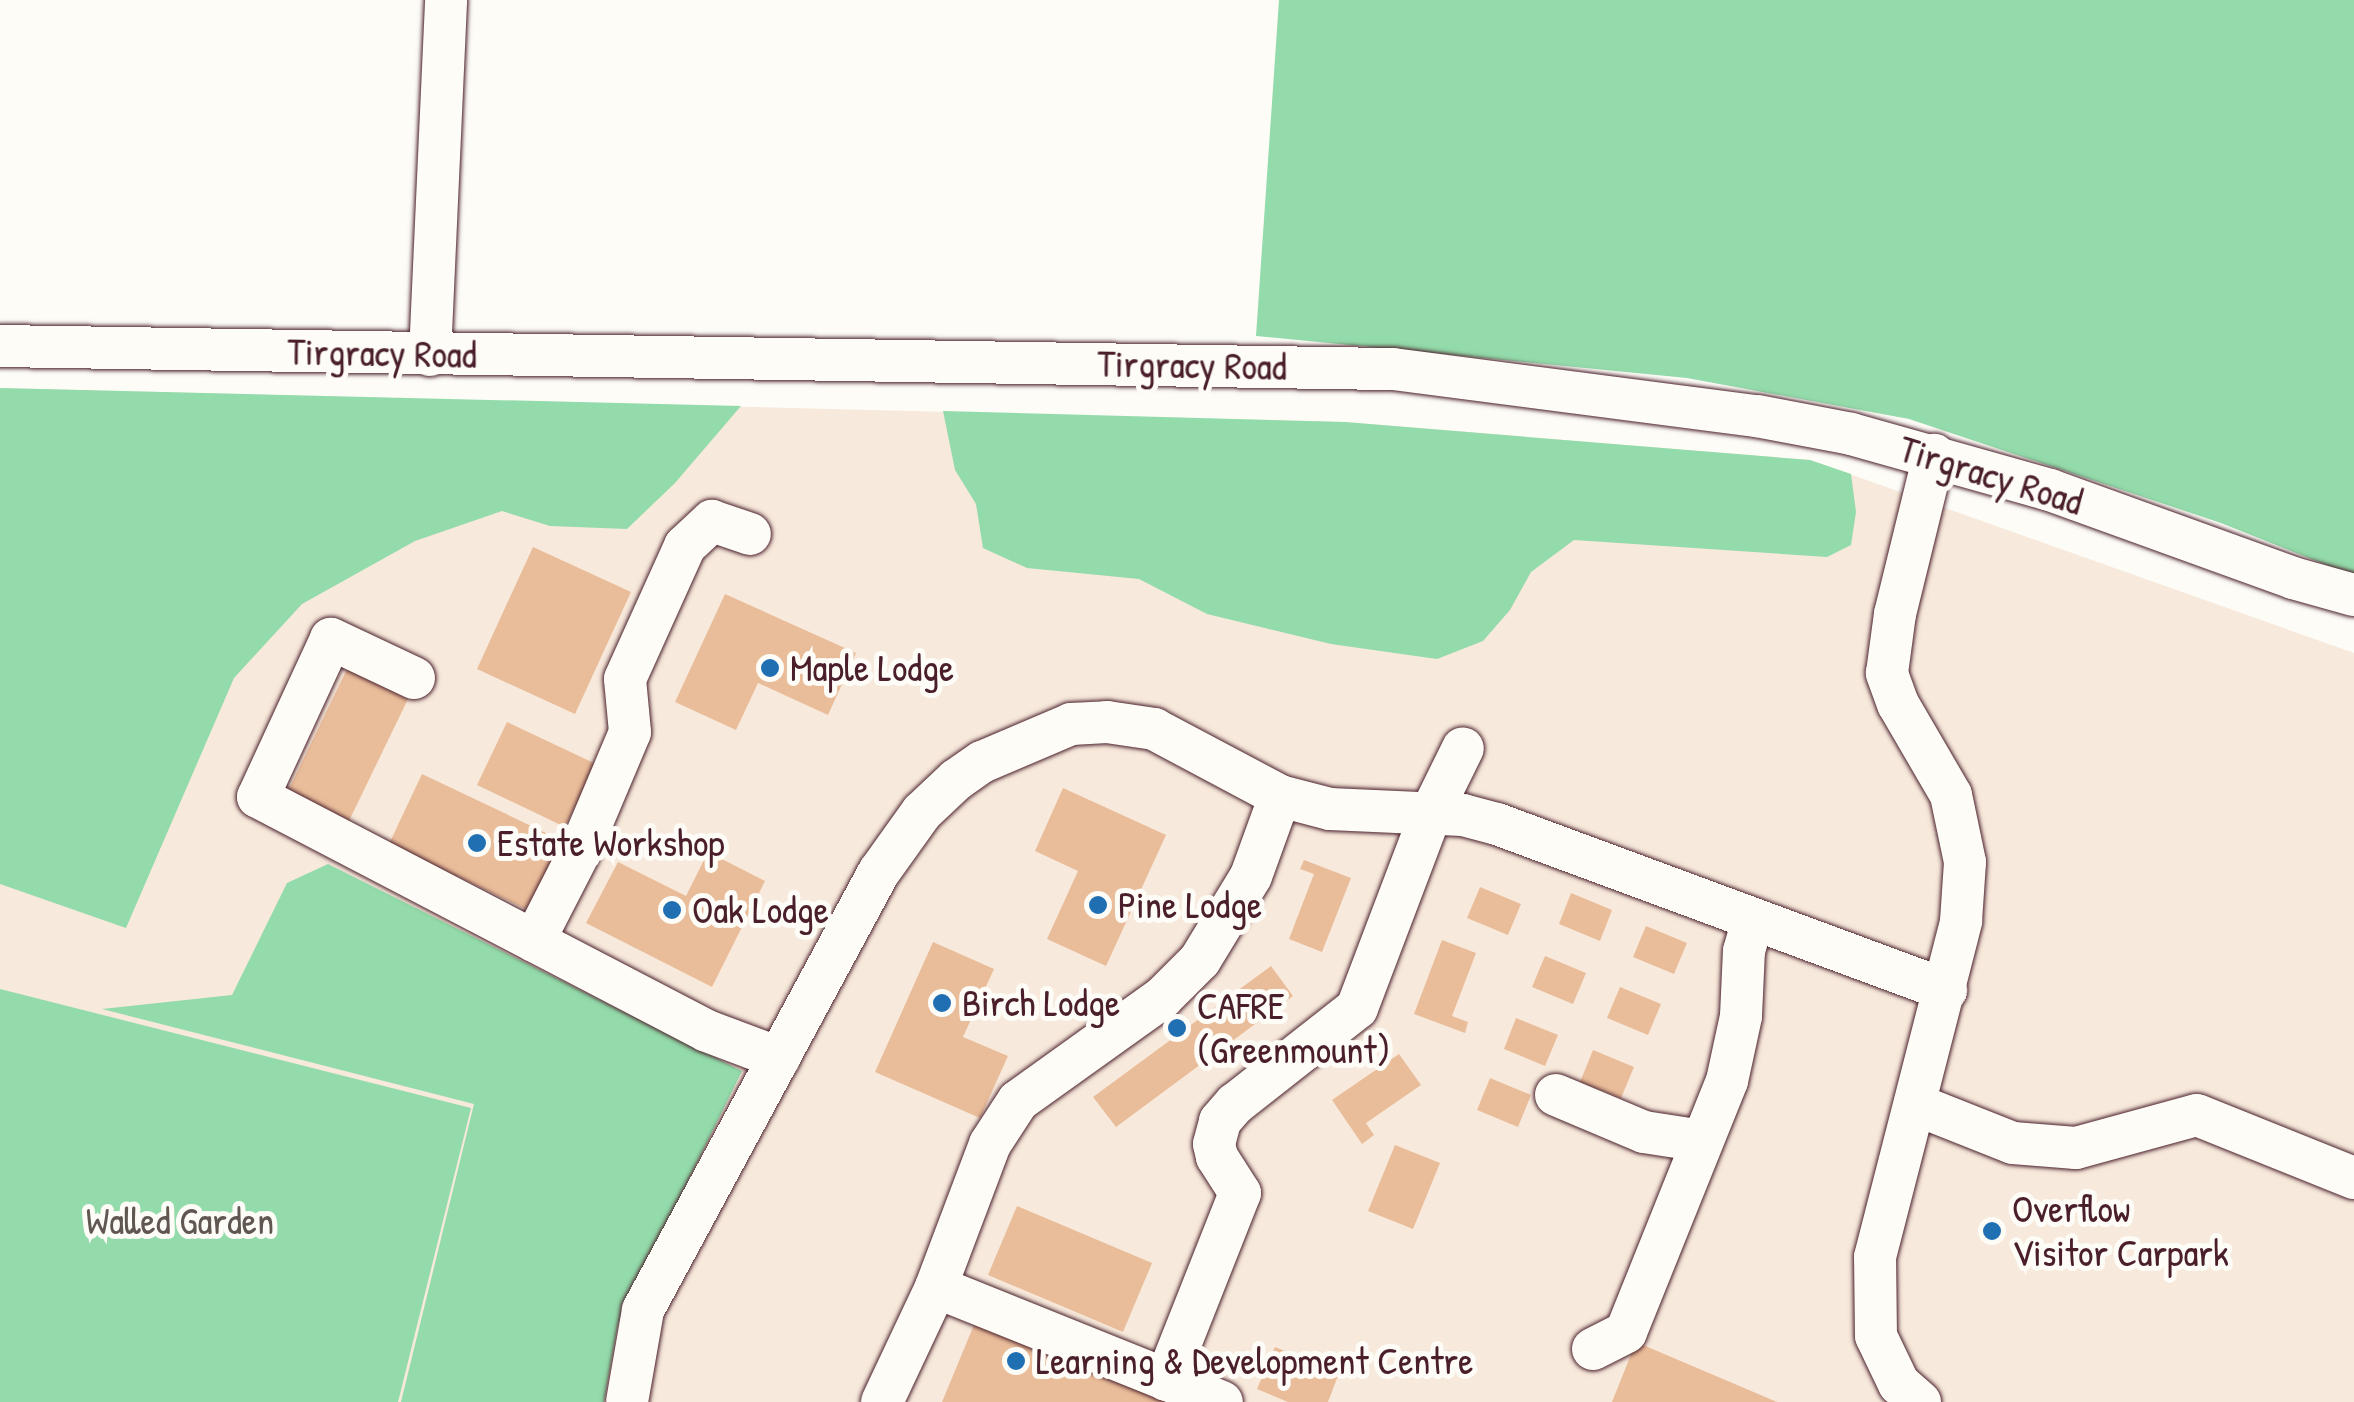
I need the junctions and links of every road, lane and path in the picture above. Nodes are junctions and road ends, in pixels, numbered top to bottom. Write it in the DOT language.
graph roads {
  1 [pos="446,0"];
  2 [pos="0,346"];
  3 [pos="430,355"];
  4 [pos="1934,455"];
  5 [pos="750,534"];
  6 [pos="2354,595"];
  7 [pos="414,678"];
  8 [pos="1463,748"];
  9 [pos="1280,796"];
  10 [pos="1432,812"];
  11 [pos="1753,919"];
  12 [pos="534,941"];
  13 [pos="1946,990"];
  14 [pos="779,1058"];
  15 [pos="1556,1095"];
  16 [pos="1917,1104"];
  17 [pos="1702,1141"];
  18 [pos="2354,1178"];
  19 [pos="936,1287"];
  20 [pos="1593,1349"];
  21 [pos="1166,1380"];
  22 [pos="627,1402"];
  23 [pos="882,1402"];
  24 [pos="1222,1402"];
  25 [pos="1920,1402"];
  1 -- 3 [label="street"];
  2 -- 3 [label="street, Tirgracy Road"];
  3 -- 4 [label="street, Tirgracy Road"];
  4 -- 6 [label="street, Tirgracy Road"];
  4 -- 13 [label="street"];
  5 -- 12 [label="street"];
  7 -- 12 [label="street"];
  8 -- 10 [label="street"];
  9 -- 10 [label="street"];
  9 -- 14 [label="street"];
  9 -- 19 [label="street"];
  10 -- 11 [label="street"];
  10 -- 21 [label="street"];
  11 -- 13 [label="street"];
  11 -- 17 [label="street"];
  12 -- 14 [label="street"];
  13 -- 16 [label="street"];
  14 -- 22 [label="street"];
  15 -- 17 [label="street"];
  16 -- 18 [label="street"];
  16 -- 25 [label="street"];
  17 -- 20 [label="street"];
  19 -- 21 [label="street"];
  19 -- 23 [label="street"];
  21 -- 24 [label="street"];
}
